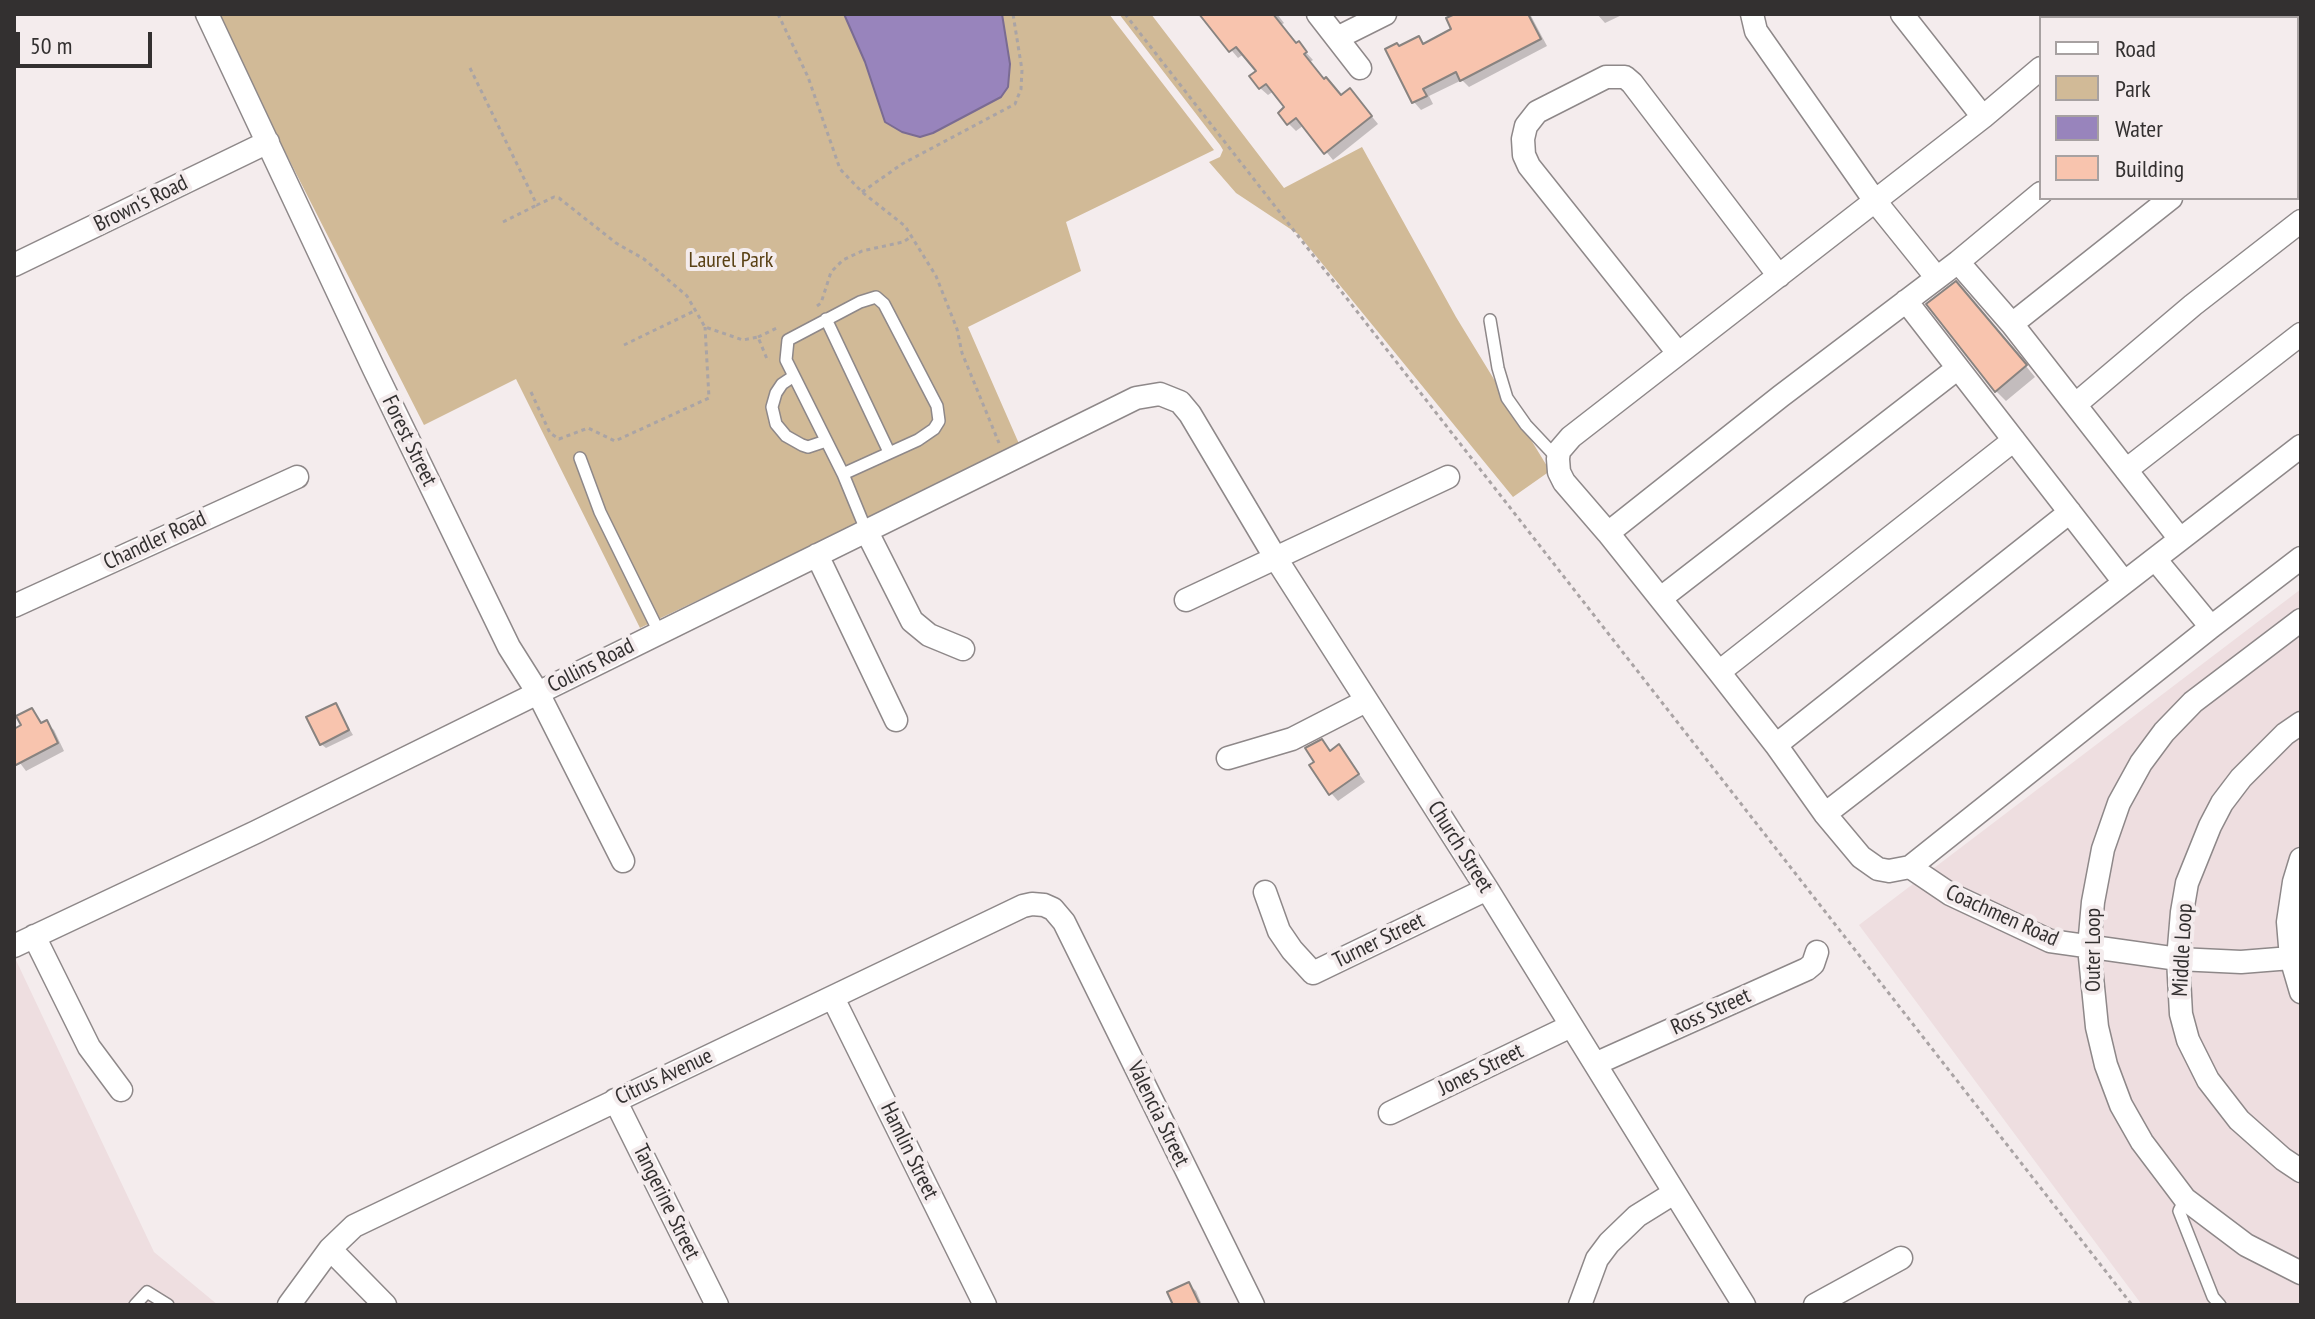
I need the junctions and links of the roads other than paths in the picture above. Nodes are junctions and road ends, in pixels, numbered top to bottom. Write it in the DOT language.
graph roads {
  1 [pos="207,14"];
  2 [pos="1318,14"];
  3 [pos="1385,14"];
  4 [pos="1752,14"];
  5 [pos="1902,14"];
  6 [pos="1337,38"];
  7 [pos="1360,68"];
  8 [pos="2039,70"];
  9 [pos="1983,117"];
  10 [pos="268,142"];
  11 [pos="2039,195"];
  12 [pos="2168,200"];
  13 [pos="1875,201"];
  14 [pos="2301,221"];
  15 [pos="1958,262"];
  16 [pos="14,265"];
  17 [pos="1779,276"];
  18 [pos="1937,278"];
  19 [pos="1906,301"];
  20 [pos="826,319"];
  21 [pos="1490,320"];
  22 [pos="2012,324"];
  23 [pos="2301,334"];
  24 [pos="1678,353"];
  25 [pos="1958,368"];
  26 [pos="794,376"];
  27 [pos="1168,396"];
  28 [pos="2076,404"];
  29 [pos="2014,440"];
  30 [pos="826,441"];
  31 [pos="2301,446"];
  32 [pos="889,452"];
  33 [pos="580,458"];
  34 [pos="1558,459"];
  35 [pos="2126,470"];
  36 [pos="843,474"];
  37 [pos="297,477"];
  38 [pos="1448,477"];
  39 [pos="2070,512"];
  40 [pos="866,530"];
  41 [pos="1608,533"];
  42 [pos="2180,539"];
  43 [pos="817,555"];
  44 [pos="1275,557"];
  45 [pos="2301,558"];
  46 [pos="2155,559"];
  47 [pos="2124,582"];
  48 [pos="1661,598"];
  49 [pos="1186,600"];
  50 [pos="14,606"];
  51 [pos="2301,620"];
  52 [pos="2211,627"];
  53 [pos="659,632"];
  54 [pos="963,649"];
  55 [pos="1719,672"];
  56 [pos="538,693"];
  57 [pos="1366,701"];
  58 [pos="896,720"];
  59 [pos="2301,723"];
  60 [pos="1776,745"];
  61 [pos="1228,758"];
  62 [pos="1825,814"];
  63 [pos="2301,859"];
  64 [pos="623,861"];
  65 [pos="1910,867"];
  66 [pos="1487,889"];
  67 [pos="1265,892"];
  68 [pos="1064,922"];
  69 [pos="24,941"];
  70 [pos="2089,947"];
  71 [pos="1817,952"];
  72 [pos="2291,958"];
  73 [pos="2178,959"];
  74 [pos="2301,992"];
  75 [pos="833,998"];
  76 [pos="1571,1026"];
  77 [pos="1595,1064"];
  78 [pos="121,1090"];
  79 [pos="615,1100"];
  80 [pos="1390,1113"];
  81 [pos="2301,1171"];
  82 [pos="1674,1193"];
  83 [pos="2185,1199"];
  84 [pos="330,1249"];
  85 [pos="1901,1258"];
  86 [pos="2301,1273"];
  87 [pos="135,1305"];
  88 [pos="168,1305"];
  89 [pos="289,1305"];
  90 [pos="385,1305"];
  91 [pos="717,1305"];
  92 [pos="985,1305"];
  93 [pos="1253,1305"];
  94 [pos="1580,1305"];
  95 [pos="1744,1305"];
  96 [pos="1815,1305"];
  97 [pos="2220,1305"];
  1 -- 10 [label="street, Forest Street"];
  2 -- 6 [label="street"];
  3 -- 6 [label="street"];
  4 -- 13 [label="street"];
  5 -- 9 [label="street"];
  6 -- 7 [label="street"];
  8 -- 9 [label="street"];
  9 -- 13 [label="street"];
  10 -- 16 [label="street, Brown's Road"];
  10 -- 56 [label="street, Forest Street"];
  11 -- 15 [label="street"];
  12 -- 22 [label="street"];
  13 -- 17 [label="street"];
  13 -- 18 [label="street"];
  14 -- 28 [label="street"];
  15 -- 18 [label="street"];
  15 -- 22 [label="street"];
  17 -- 24 [label="street"];
  17 -- 24 [label="street"];
  18 -- 19 [label="street"];
  19 -- 25 [label="street"];
  19 -- 41 [label="street"];
  20 -- 26 [label="lane"];
  20 -- 32 [label="lane"];
  20 -- 32 [label="lane"];
  21 -- 34 [label="lane"];
  22 -- 28 [label="street"];
  23 -- 35 [label="street"];
  24 -- 34 [label="street"];
  25 -- 29 [label="street"];
  25 -- 48 [label="street"];
  26 -- 30 [label="lane"];
  26 -- 30 [label="lane"];
  27 -- 40 [label="street, Collins Road"];
  27 -- 44 [label="street, Church Street"];
  28 -- 35 [label="street"];
  29 -- 39 [label="street"];
  29 -- 55 [label="street"];
  30 -- 36 [label="lane"];
  31 -- 42 [label="street"];
  32 -- 36 [label="lane"];
  33 -- 53 [label="lane"];
  34 -- 41 [label="street"];
  35 -- 42 [label="street"];
  36 -- 40 [label="lane"];
  37 -- 50 [label="street, Chandler Road"];
  38 -- 44 [label="street"];
  39 -- 47 [label="street"];
  39 -- 60 [label="street"];
  40 -- 43 [label="street, Collins Road"];
  40 -- 54 [label="street"];
  41 -- 48 [label="street"];
  42 -- 46 [label="street"];
  43 -- 53 [label="street, Collins Road"];
  43 -- 58 [label="street"];
  44 -- 49 [label="street"];
  44 -- 57 [label="street, Church Street"];
  45 -- 52 [label="street"];
  46 -- 47 [label="street"];
  46 -- 52 [label="street"];
  47 -- 62 [label="street"];
  48 -- 55 [label="street"];
  51 -- 70 [label="street, Outer Loop"];
  52 -- 65 [label="street"];
  53 -- 56 [label="street, Collins Road"];
  55 -- 60 [label="street"];
  56 -- 64 [label="street, Forest Street"];
  56 -- 69 [label="street, Collins Road"];
  57 -- 61 [label="street"];
  57 -- 66 [label="street, Church Street"];
  59 -- 73 [label="street, Middle Loop"];
  60 -- 62 [label="street"];
  62 -- 65 [label="street"];
  63 -- 72 [label="street"];
  65 -- 70 [label="street, Coachmen Road"];
  66 -- 67 [label="street, Turner Street"];
  66 -- 76 [label="street, Church Street"];
  68 -- 75 [label="street, Citrus Avenue"];
  68 -- 93 [label="street, Valencia Street"];
  69 -- 78 [label="street"];
  70 -- 73 [label="street, Coachmen Road"];
  70 -- 83 [label="street, Outer Loop"];
  71 -- 77 [label="street, Ross Street"];
  72 -- 73 [label="street, Coachmen Road"];
  72 -- 74 [label="street"];
  73 -- 81 [label="street, Middle Loop"];
  75 -- 79 [label="street, Citrus Avenue"];
  75 -- 92 [label="street, Hamlin Street"];
  76 -- 77 [label="street, Church Street"];
  76 -- 80 [label="street, Jones Street"];
  77 -- 82 [label="street, Church Street"];
  79 -- 84 [label="street, Citrus Avenue"];
  79 -- 91 [label="street, Tangerine Street"];
  82 -- 94 [label="street"];
  82 -- 95 [label="street, Church Street"];
  83 -- 86 [label="street, Outer Loop"];
  83 -- 97 [label="lane"];
  84 -- 89 [label="street, Citrus Avenue"];
  84 -- 90 [label="street"];
  85 -- 96 [label="street"];
  87 -- 88 [label="lane"];
}
